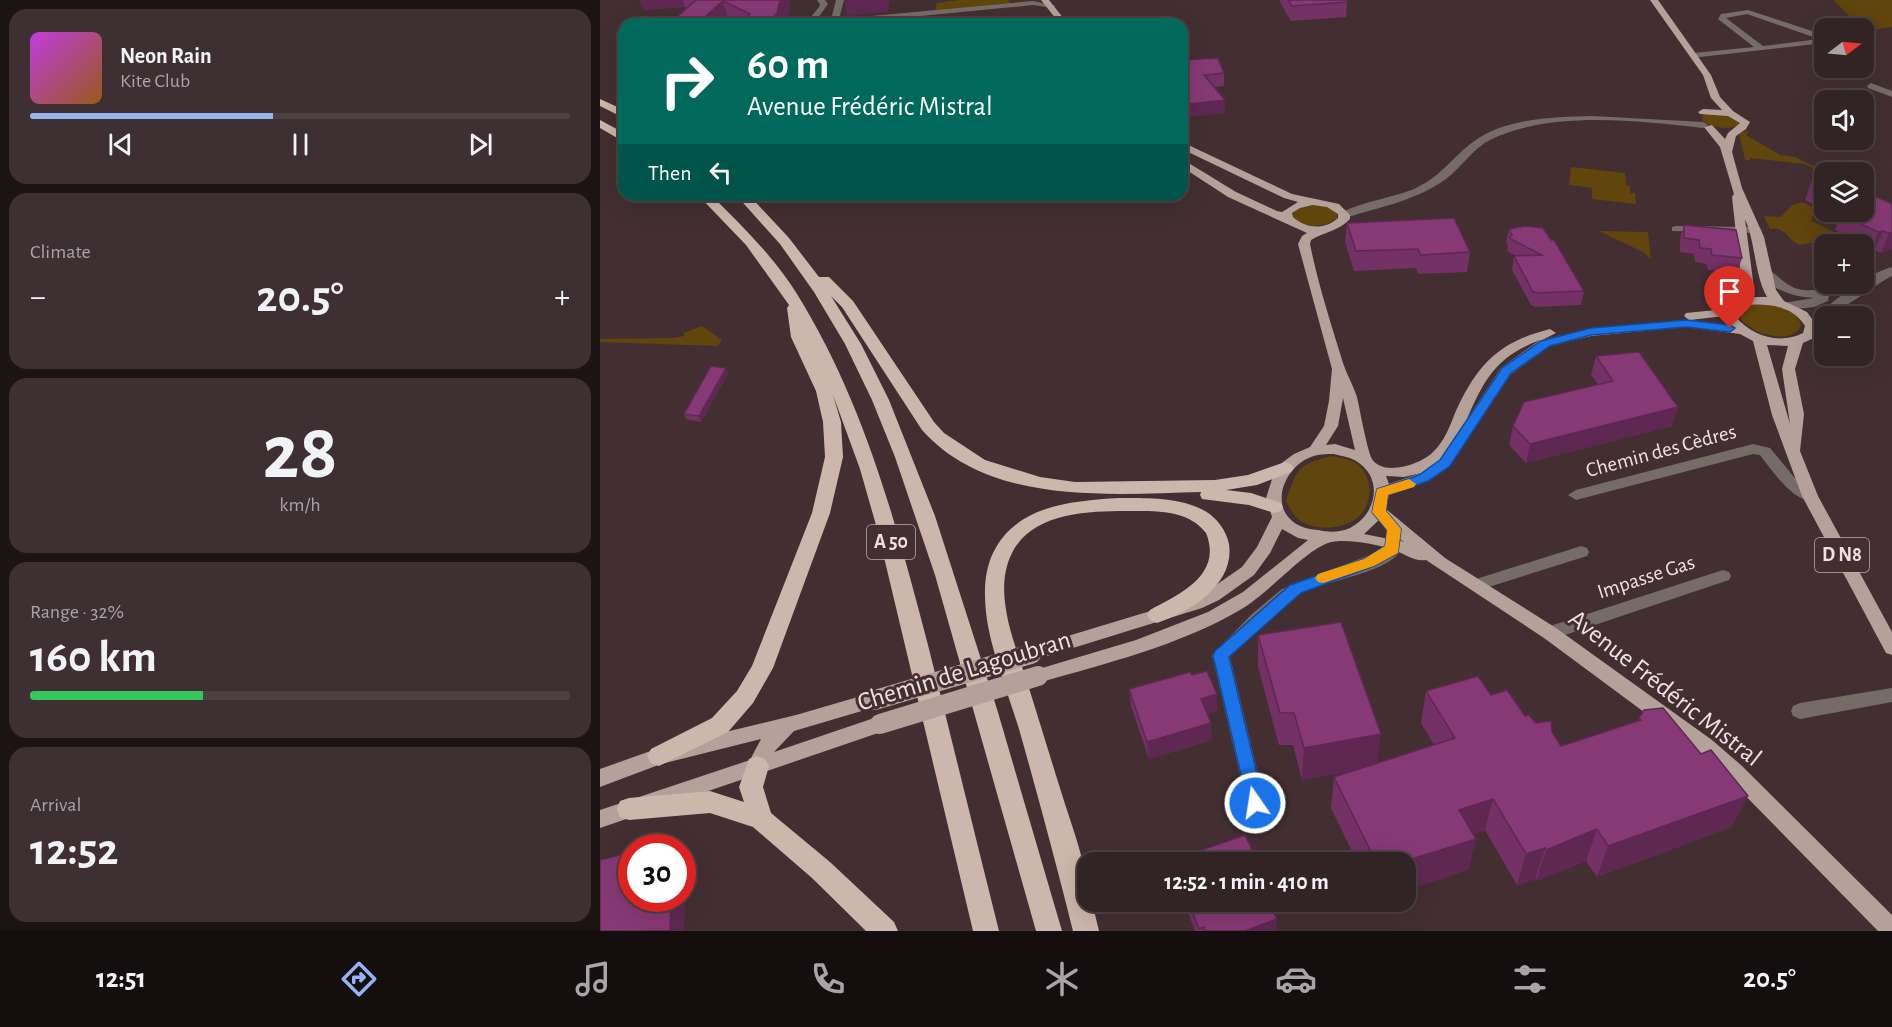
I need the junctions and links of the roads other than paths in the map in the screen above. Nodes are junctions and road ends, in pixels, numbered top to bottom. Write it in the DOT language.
graph roads {
  1 [pos="821,0"];
  2 [pos="840,0"];
  3 [pos="1654,0"];
  4 [pos="1020,2"];
  5 [pos="1042,3"];
  6 [pos="812,18"];
  7 [pos="836,18"];
  8 [pos="864,18"];
  9 [pos="1051,18"];
  10 [pos="1058,18"];
  11 [pos="1814,36"];
  12 [pos="1814,41"];
  13 [pos="1762,49"];
  14 [pos="1694,56"];
  15 [pos="1871,86"];
  16 [pos="1892,94"];
  17 [pos="1716,98"];
  18 [pos="600,102"];
  19 [pos="618,112"];
  20 [pos="1730,113"];
  21 [pos="1703,120"];
  22 [pos="600,123"];
  23 [pos="1738,129"];
  24 [pos="618,134"];
  25 [pos="1188,148"];
  26 [pos="1728,150"];
  27 [pos="1188,166"];
  28 [pos="1737,188"];
  29 [pos="710,201"];
  30 [pos="748,201"];
  31 [pos="1313,202"];
  32 [pos="1384,202"];
  33 [pos="1333,205"];
  34 [pos="1344,215"];
  35 [pos="1290,221"];
  36 [pos="1322,229"];
  37 [pos="1676,229"];
  38 [pos="1742,229"];
  39 [pos="1756,230"];
  40 [pos="795,252"];
  41 [pos="1306,254"];
  42 [pos="1892,266"];
  43 [pos="1892,271"];
  44 [pos="1765,272"];
  45 [pos="1874,273"];
  46 [pos="792,294"];
  47 [pos="1814,294"];
  48 [pos="1831,294"];
  49 [pos="1744,301"];
  50 [pos="1783,304"];
  51 [pos="1730,312"];
  52 [pos="1811,326"];
  53 [pos="1741,330"];
  54 [pos="1759,338"];
  55 [pos="1797,341"];
  56 [pos="1337,366"];
  57 [pos="1315,451"];
  58 [pos="1364,457"];
  59 [pos="1795,460"];
  60 [pos="1285,468"];
  61 [pos="1376,470"];
  62 [pos="1382,492"];
  63 [pos="1576,495"];
  64 [pos="1810,496"];
  65 [pos="1277,512"];
  66 [pos="1048,514"];
  67 [pos="1385,517"];
  68 [pos="1333,537"];
  69 [pos="1368,539"];
  70 [pos="1394,544"];
  71 [pos="1581,552"];
  72 [pos="1439,562"];
  73 [pos="1369,563"];
  74 [pos="1723,576"];
  75 [pos="1476,585"];
  76 [pos="1156,615"];
  77 [pos="1550,633"];
  78 [pos="1892,648"];
  79 [pos="1892,695"];
  80 [pos="1800,711"];
  81 [pos="796,723"];
  82 [pos="659,756"];
  83 [pos="757,766"];
  84 [pos="600,778"];
  85 [pos="1255,803"];
  86 [pos="629,809"];
  87 [pos="600,819"];
  88 [pos="760,819"];
  89 [pos="1892,930"];
  90 [pos="885,931"];
  91 [pos="986,931"];
  92 [pos="1049,931"];
  93 [pos="1086,931"];
  1 -- 6 [label="street"];
  2 -- 7 [label="street"];
  3 -- 14 [label="main road"];
  4 -- 5 [label="street"];
  4 -- 8 [label="street"];
  5 -- 9 [label="main road"];
  5 -- 10 [label="main road"];
  11 -- 13 [label="street"];
  12 -- 13 [label="street"];
  13 -- 14 [label="street"];
  14 -- 17 [label="main road"];
  15 -- 16 [label="street"];
  17 -- 20 [label="main road"];
  17 -- 21 [label="main road"];
  18 -- 19 [label="highway"];
  20 -- 21 [label="main road"];
  20 -- 23 [label="main road"];
  21 -- 23 [label="main road"];
  21 -- 26 [label="main road"];
  21 -- 32 [label="street"];
  22 -- 24 [label="highway"];
  23 -- 26 [label="main road"];
  25 -- 31 [label="main road"];
  26 -- 28 [label="main road"];
  27 -- 35 [label="main road"];
  28 -- 38 [label="main road"];
  28 -- 39 [label="main road"];
  29 -- 46 [label="highway, A 50"];
  30 -- 40 [label="highway, A 50"];
  31 -- 33 [label="main road"];
  31 -- 35 [label="main road"];
  32 -- 33 [label="street"];
  32 -- 34 [label="street"];
  33 -- 34 [label="main road"];
  34 -- 36 [label="main road"];
  35 -- 36 [label="main road"];
  35 -- 41 [label="main road"];
  36 -- 41 [label="main road"];
  37 -- 38 [label="street"];
  38 -- 39 [label="street"];
  38 -- 49 [label="main road"];
  39 -- 44 [label="main road"];
  40 -- 60 [label="highway"];
  40 -- 92 [label="highway, A 50"];
  41 -- 56 [label="main road"];
  42 -- 45 [label="street"];
  43 -- 52 [label="street"];
  44 -- 47 [label="street"];
  44 -- 50 [label="main road"];
  46 -- 82 [label="highway"];
  46 -- 91 [label="highway, A 50"];
  48 -- 50 [label="street"];
  49 -- 50 [label="main road"];
  49 -- 51 [label="main road"];
  50 -- 52 [label="main road"];
  51 -- 53 [label="main road"];
  51 -- 61 [label="main road"];
  52 -- 55 [label="main road"];
  53 -- 54 [label="main road"];
  53 -- 62 [label="main road"];
  54 -- 55 [label="main road"];
  54 -- 59 [label="main road, D N8"];
  55 -- 59 [label="main road, D N8"];
  56 -- 57 [label="main road"];
  56 -- 58 [label="main road"];
  57 -- 58 [label="main road"];
  57 -- 60 [label="main road"];
  58 -- 61 [label="main road"];
  59 -- 64 [label="main road, D N8"];
  60 -- 65 [label="main road"];
  61 -- 62 [label="main road"];
  62 -- 67 [label="main road"];
  63 -- 64 [label="street, Chemin des Cèdres"];
  64 -- 78 [label="main road, D N8"];
  65 -- 66 [label="highway"];
  65 -- 68 [label="main road"];
  65 -- 76 [label="main road, Chemin de Lagoubran"];
  66 -- 76 [label="highway"];
  66 -- 93 [label="highway"];
  67 -- 68 [label="main road"];
  67 -- 70 [label="street"];
  67 -- 72 [label="main road, Avenue Frédéric Mistral"];
  68 -- 69 [label="main road, Avenue Frédéric Mistral"];
  68 -- 83 [label="main road, Chemin de Lagoubran, bridge"];
  69 -- 70 [label="main road, Avenue Frédéric Mistral"];
  69 -- 73 [label="street"];
  70 -- 72 [label="main road, Avenue Frédéric Mistral"];
  70 -- 73 [label="street"];
  71 -- 75 [label="street"];
  72 -- 75 [label="main road, Avenue Frédéric Mistral"];
  73 -- 85 [label="street"];
  74 -- 77 [label="street, Impasse Gas"];
  75 -- 77 [label="main road, Avenue Frédéric Mistral"];
  76 -- 81 [label="main road, Chemin de Lagoubran, bridge"];
  77 -- 89 [label="main road, Avenue Frédéric Mistral"];
  79 -- 80 [label="street"];
  81 -- 82 [label="main road, Chemin de Lagoubran"];
  81 -- 83 [label="main road"];
  82 -- 84 [label="main road, Chemin de Lagoubran"];
  83 -- 86 [label="main road, Chemin de Lagoubran"];
  83 -- 88 [label="highway"];
  86 -- 87 [label="main road, Chemin de Lagoubran"];
  86 -- 88 [label="highway"];
  88 -- 90 [label="highway"];
}
